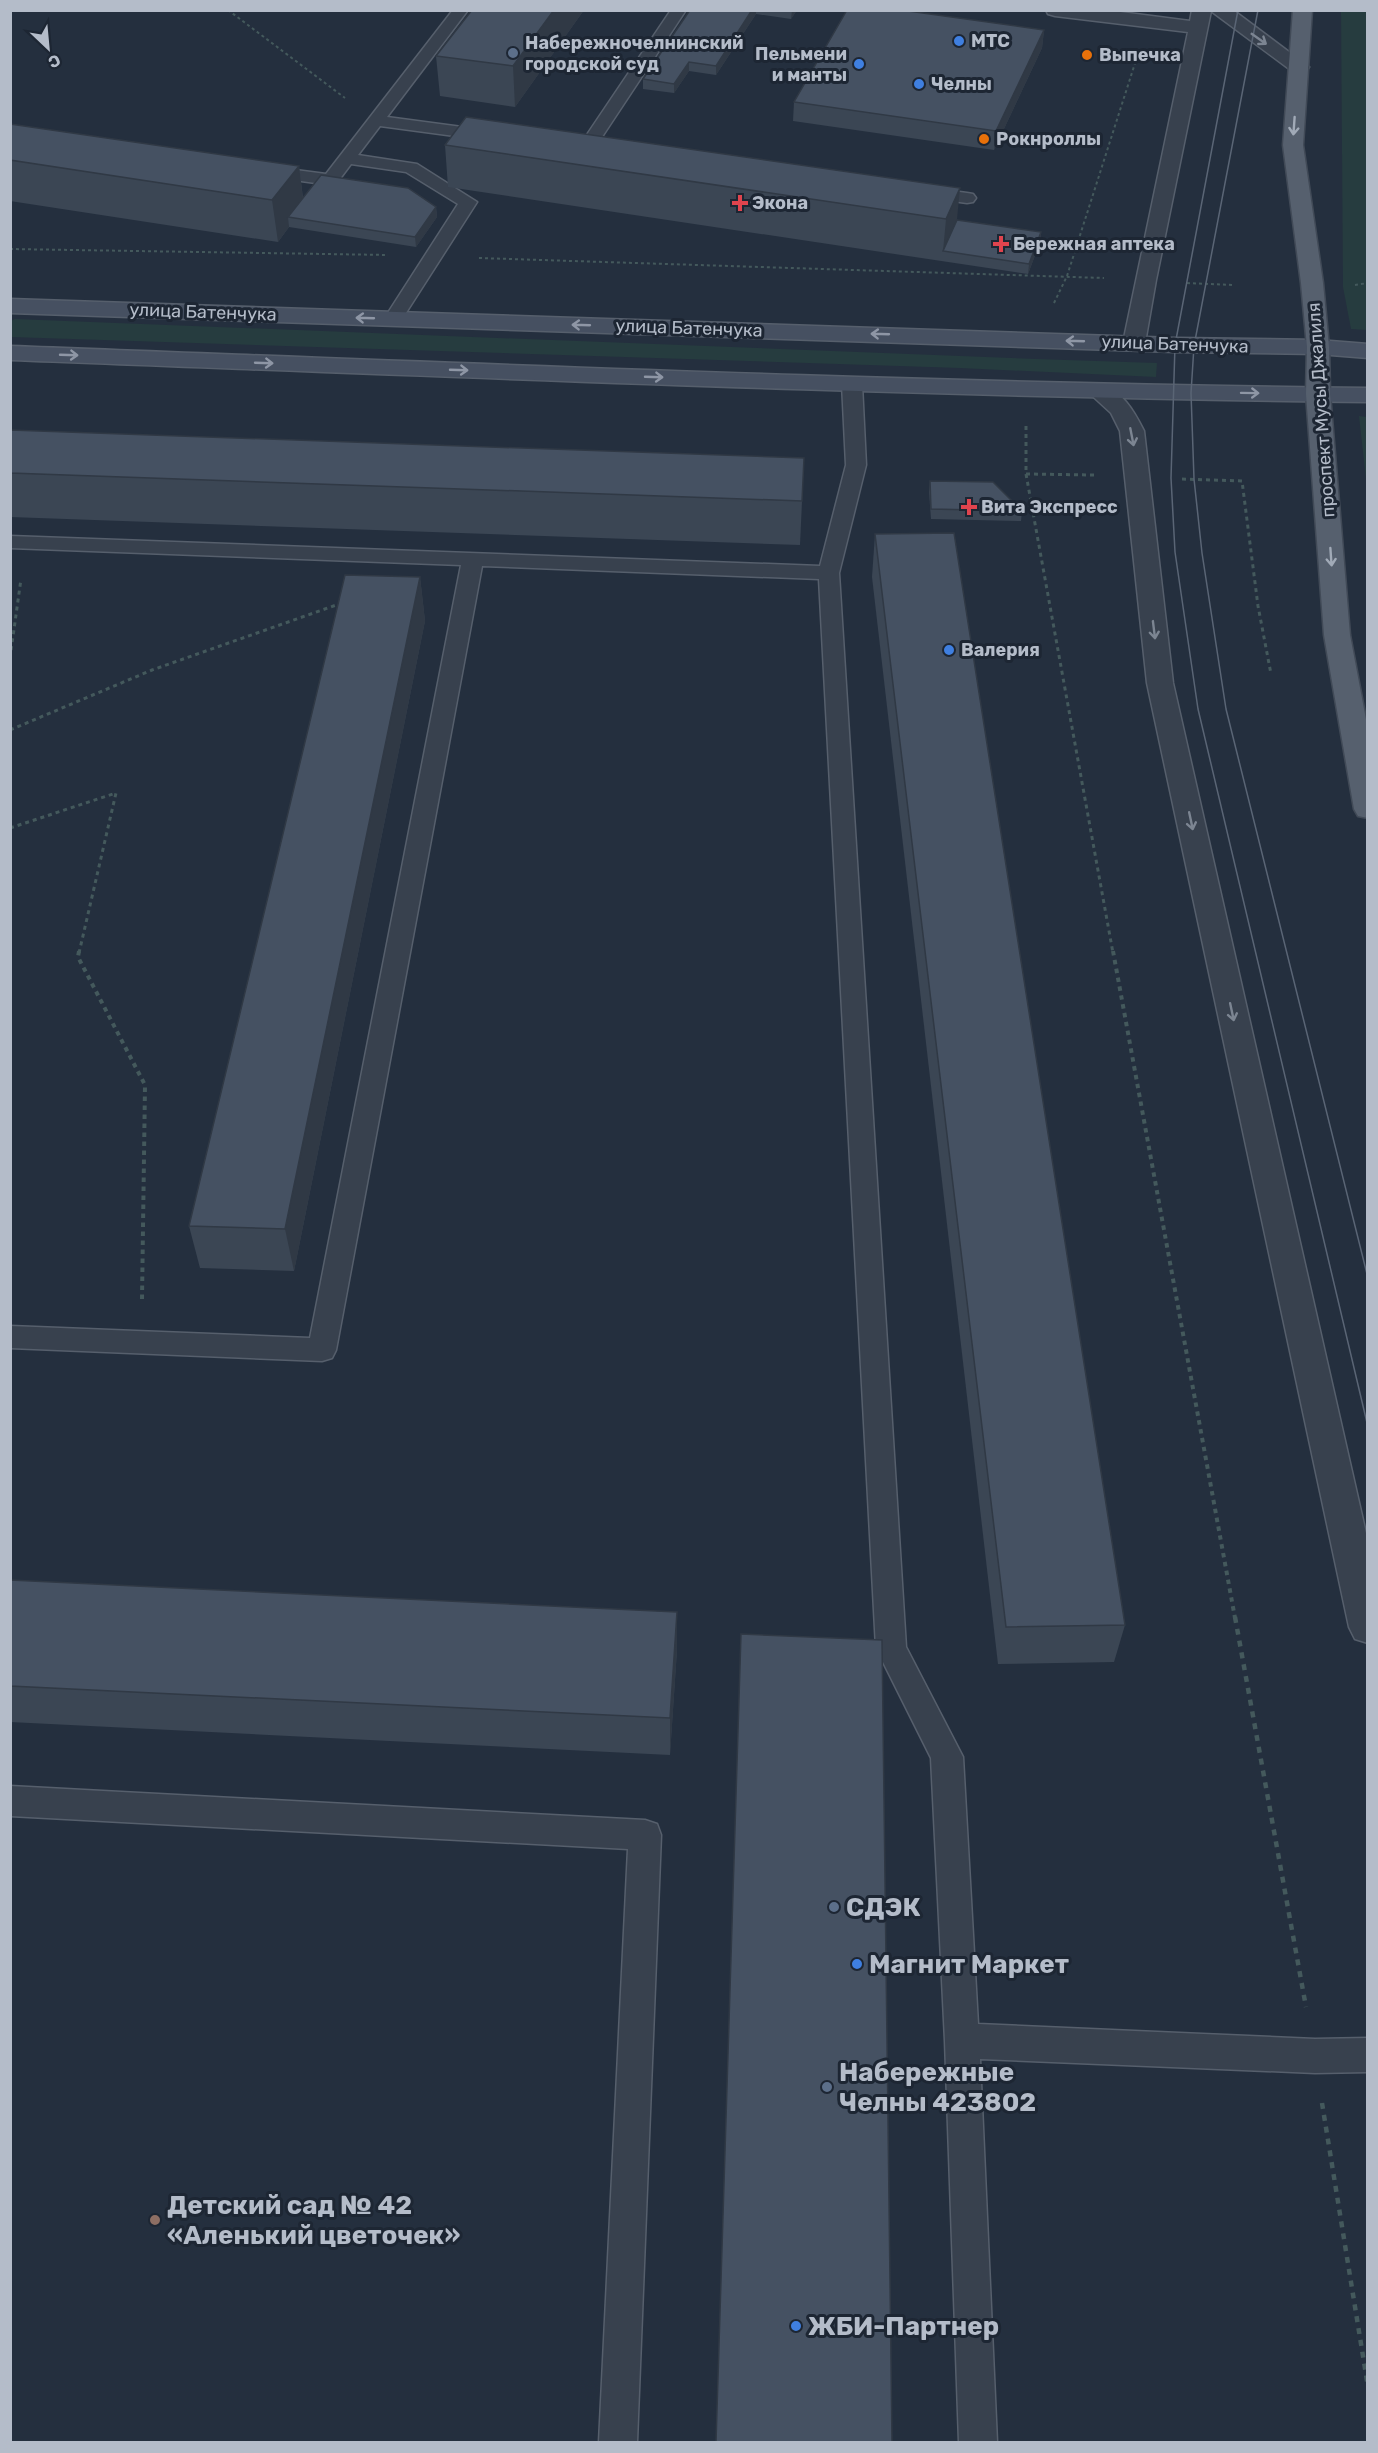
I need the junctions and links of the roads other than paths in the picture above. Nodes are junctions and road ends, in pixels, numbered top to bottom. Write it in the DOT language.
graph roads {
  1 [pos="460,10"];
  2 [pos="679,10"];
  3 [pos="1055,10"];
  4 [pos="1220,10"];
  5 [pos="1303,10"];
  6 [pos="1200,19"];
  7 [pos="1299,67"];
  8 [pos="377,121"];
  9 [pos="504,138"];
  10 [pos="609,151"];
  11 [pos="349,159"];
  12 [pos="247,169"];
  13 [pos="909,190"];
  14 [pos="967,198"];
  15 [pos="16,308"];
  16 [pos="393,319"];
  17 [pos="1134,343"];
  18 [pos="1318,347"];
  19 [pos="1368,351"];
  20 [pos="10,353"];
  21 [pos="852,384"];
  22 [pos="1099,391"];
  23 [pos="1318,394"];
  24 [pos="1368,395"];
  25 [pos="18,542"];
  26 [pos="473,558"];
  27 [pos="829,573"];
  28 [pos="1368,809"];
  29 [pos="10,1337"];
  30 [pos="1368,1627"];
  31 [pos="10,1801"];
  32 [pos="962,2041"];
  33 [pos="1368,2055"];
  34 [pos="618,2442"];
  35 [pos="978,2442"];
  1 -- 8 [label="lane"];
  2 -- 10 [label="lane"];
  3 -- 6 [label="street"];
  4 -- 7 [label="street, one-way"];
  5 -- 7 [label="main road, проспект Мусы Джалиля"];
  6 -- 17 [label="street"];
  7 -- 18 [label="main road, проспект Мусы Джалиля, one-way"];
  8 -- 9 [label="lane"];
  8 -- 11 [label="lane"];
  11 -- 12 [label="lane"];
  11 -- 16 [label="lane"];
  13 -- 14 [label="lane"];
  16 -- 15 [label="main road, улица Батенчука, one-way"];
  17 -- 16 [label="main road, улица Батенчука, one-way"];
  17 -- 18 [label="main road, улица Батенчука"];
  18 -- 19 [label="main road, улица Батенчука"];
  18 -- 23 [label="main road, проспект Мусы Джалиля"];
  20 -- 21 [label="main road, one-way"];
  21 -- 22 [label="main road"];
  21 -- 27 [label="lane"];
  22 -- 23 [label="main road, one-way"];
  22 -- 30 [label="street, one-way"];
  23 -- 24 [label="main road"];
  23 -- 28 [label="main road, проспект Мусы Джалиля, one-way"];
  25 -- 26 [label="lane"];
  26 -- 27 [label="lane"];
  26 -- 29 [label="lane"];
  27 -- 32 [label="lane"];
  31 -- 34 [label="lane"];
  32 -- 33 [label="lane"];
  32 -- 35 [label="lane"];
}
